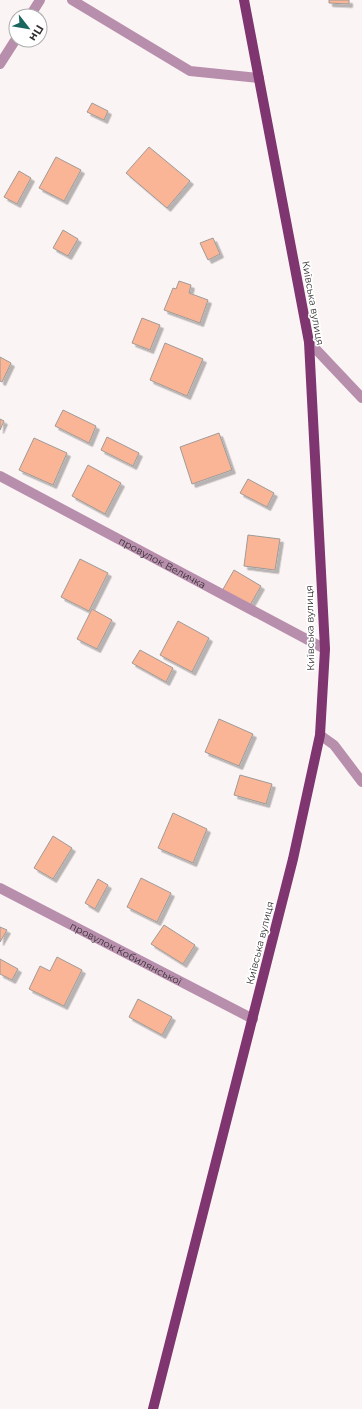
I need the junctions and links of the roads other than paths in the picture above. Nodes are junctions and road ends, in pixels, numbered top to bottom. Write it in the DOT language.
graph roads {
  1 [pos="72,0"];
  2 [pos="244,0"];
  3 [pos="10,48"];
  4 [pos="0,64"];
  5 [pos="258,78"];
  6 [pos="308,342"];
  7 [pos="362,398"];
  8 [pos="0,476"];
  9 [pos="325,649"];
  10 [pos="320,735"];
  11 [pos="362,782"];
  12 [pos="0,888"];
  13 [pos="253,1019"];
  14 [pos="153,1409"];
  1 -- 5 [label="street"];
  2 -- 5 [label="main road, Київська вулиця"];
  3 -- 4 [label="street"];
  5 -- 6 [label="main road, Київська вулиця"];
  6 -- 7 [label="street"];
  6 -- 9 [label="main road, Київська вулиця"];
  8 -- 9 [label="street, провулок Величка"];
  9 -- 10 [label="main road, Київська вулиця"];
  10 -- 11 [label="street"];
  10 -- 13 [label="main road, Київська вулиця"];
  12 -- 13 [label="street, провулок Кобилянської"];
  13 -- 14 [label="main road, Київська вулиця"];
}
